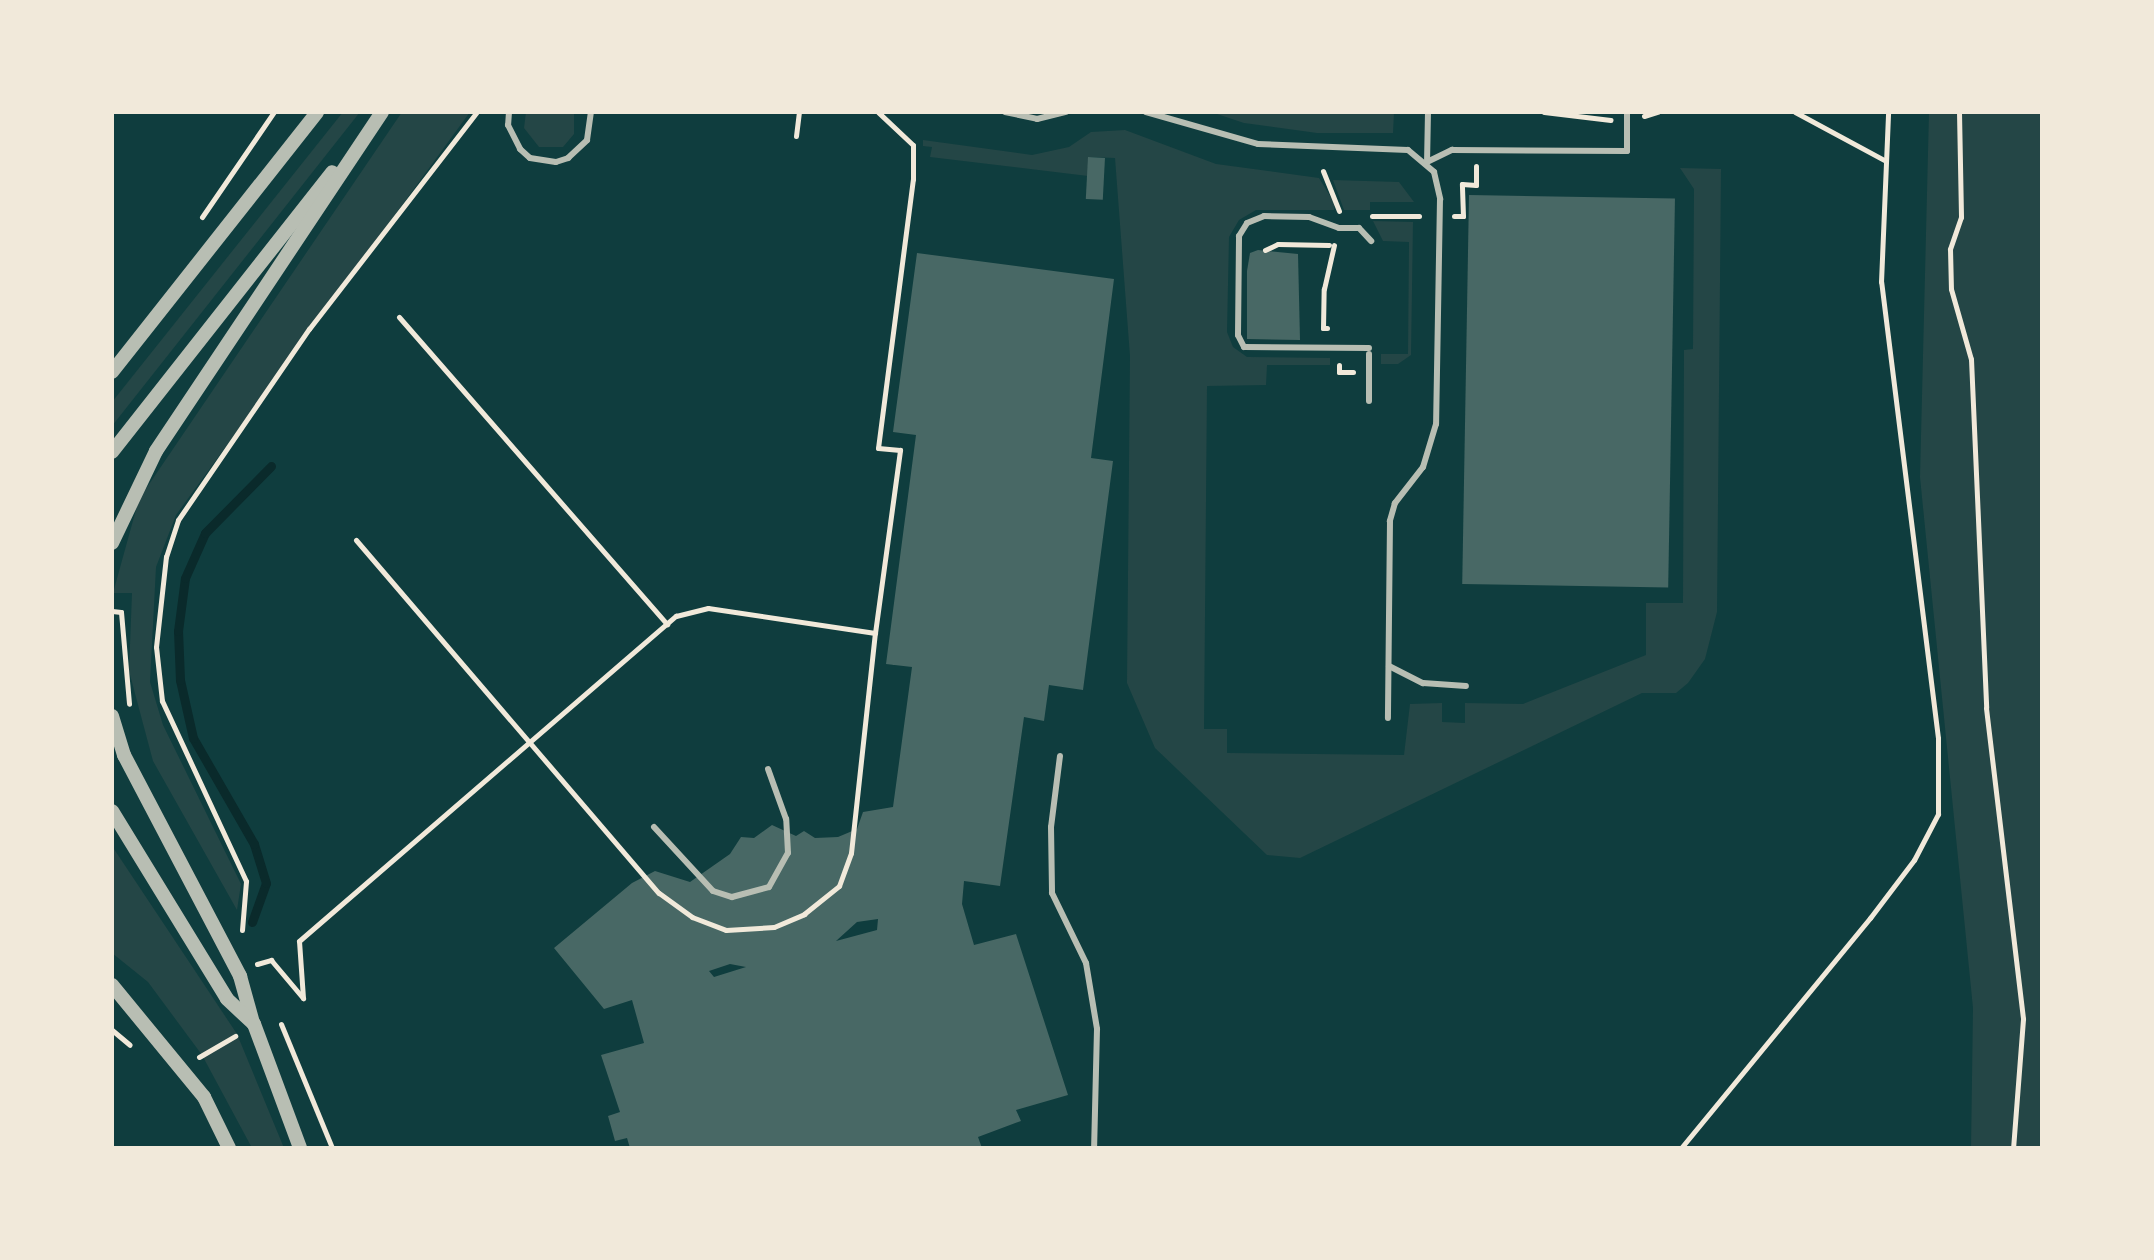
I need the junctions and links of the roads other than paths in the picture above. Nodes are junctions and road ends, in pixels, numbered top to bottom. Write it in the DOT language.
graph roads {
  1 [pos="306,112"];
  2 [pos="317,112"];
  3 [pos="380,112"];
  4 [pos="509,112"];
  5 [pos="1005,112"];
  6 [pos="1066,112"];
  7 [pos="1146,112"];
  8 [pos="1180,112"];
  9 [pos="1428,112"];
  10 [pos="1627,112"];
  11 [pos="593,114"];
  12 [pos="1191,122"];
  13 [pos="294,141"];
  14 [pos="1427,162"];
  15 [pos="1371,241"];
  16 [pos="112,372"];
  17 [pos="1369,401"];
  18 [pos="112,452"];
  19 [pos="112,543"];
  20 [pos="1389,666"];
  21 [pos="1466,686"];
  22 [pos="112,716"];
  23 [pos="1388,718"];
  24 [pos="1060,756"];
  25 [pos="768,769"];
  26 [pos="112,811"];
  27 [pos="654,827"];
  28 [pos="112,985"];
  29 [pos="254,1024"];
  30 [pos="229,1148"];
  31 [pos="300,1148"];
  32 [pos="1094,1148"];
  1 -- 13 [label="lane"];
  2 -- 13 [label="street"];
  3 -- 18 [label="street"];
  3 -- 19 [label="street"];
  4 -- 11 [label="lane"];
  5 -- 6 [label="lane"];
  7 -- 12 [label="lane"];
  8 -- 12 [label="lane"];
  9 -- 14 [label="lane"];
  10 -- 14 [label="lane"];
  12 -- 14 [label="lane"];
  13 -- 16 [label="street"];
  14 -- 20 [label="lane"];
  15 -- 17 [label="lane"];
  20 -- 21 [label="lane"];
  20 -- 23 [label="lane"];
  22 -- 29 [label="street"];
  24 -- 32 [label="lane"];
  25 -- 27 [label="lane"];
  26 -- 29 [label="street"];
  28 -- 30 [label="street"];
  29 -- 31 [label="street"];
}
